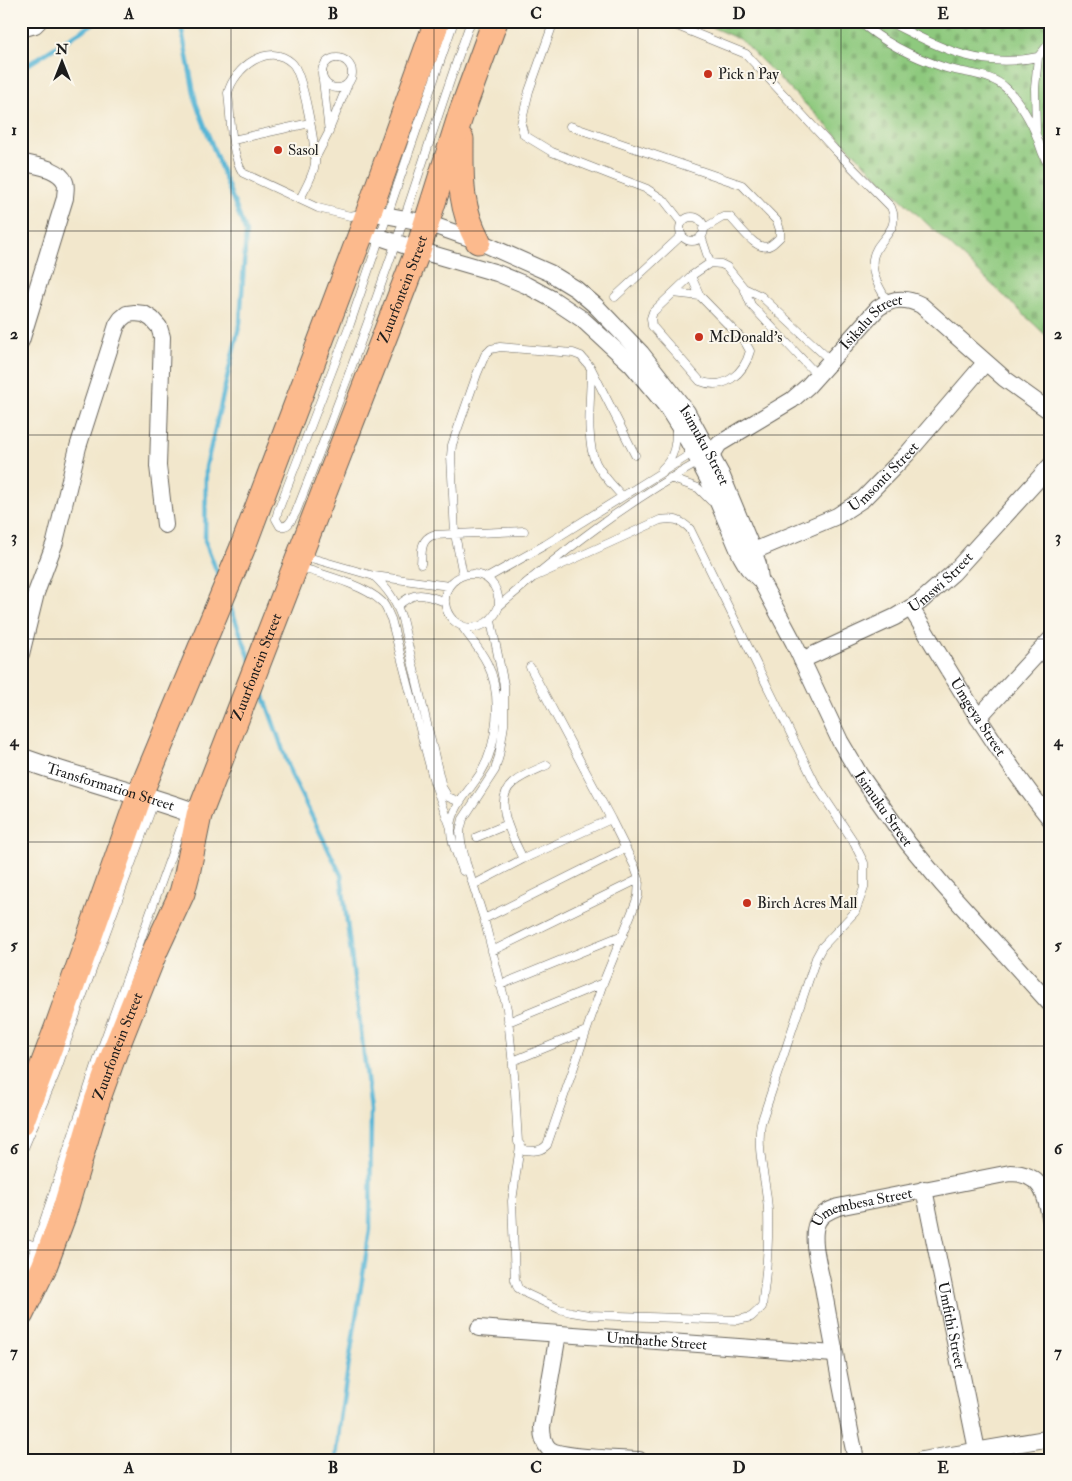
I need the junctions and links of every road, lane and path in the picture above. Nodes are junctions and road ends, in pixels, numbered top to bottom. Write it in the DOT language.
graph roads {
  1 [pos="39,21"];
  2 [pos="437,21"];
  3 [pos="454,21"];
  4 [pos="471,21"];
  5 [pos="495,21"];
  6 [pos="554,21"];
  7 [pos="665,21"];
  8 [pos="859,21"];
  9 [pos="887,21"];
  10 [pos="21,29"];
  11 [pos="1051,41"];
  12 [pos="1038,57"];
  13 [pos="323,80"];
  14 [pos="348,84"];
  15 [pos="461,114"];
  16 [pos="310,123"];
  17 [pos="570,126"];
  18 [pos="329,132"];
  19 [pos="1036,136"];
  20 [pos="233,140"];
  21 [pos="315,158"];
  22 [pos="21,162"];
  23 [pos="1051,168"];
  24 [pos="300,200"];
  25 [pos="383,222"];
  26 [pos="682,223"];
  27 [pos="702,233"];
  28 [pos="682,235"];
  29 [pos="478,241"];
  30 [pos="407,246"];
  31 [pos="710,263"];
  32 [pos="690,276"];
  33 [pos="744,288"];
  34 [pos="673,293"];
  35 [pos="700,296"];
  36 [pos="615,297"];
  37 [pos="888,302"];
  38 [pos="22,338"];
  39 [pos="831,361"];
  40 [pos="986,363"];
  41 [pos="591,368"];
  42 [pos="818,376"];
  43 [pos="1051,412"];
  44 [pos="676,422"];
  45 [pos="706,451"];
  46 [pos="635,455"];
  47 [pos="1051,465"];
  48 [pos="654,478"];
  49 [pos="670,478"];
  50 [pos="622,496"];
  51 [pos="722,514"];
  52 [pos="165,526"];
  53 [pos="524,531"];
  54 [pos="455,534"];
  55 [pos="747,553"];
  56 [pos="298,560"];
  57 [pos="421,564"];
  58 [pos="463,575"];
  59 [pos="374,576"];
  60 [pos="487,578"];
  61 [pos="532,578"];
  62 [pos="450,586"];
  63 [pos="445,602"];
  64 [pos="398,606"];
  65 [pos="499,606"];
  66 [pos="911,608"];
  67 [pos="491,620"];
  68 [pos="460,625"];
  69 [pos="1051,639"];
  70 [pos="21,654"];
  71 [pos="802,660"];
  72 [pos="530,667"];
  73 [pos="978,718"];
  74 [pos="21,758"];
  75 [pos="547,765"];
  76 [pos="148,797"];
  77 [pos="460,802"];
  78 [pos="193,813"];
  79 [pos="1049,813"];
  80 [pos="612,819"];
  81 [pos="506,825"];
  82 [pos="450,828"];
  83 [pos="477,837"];
  84 [pos="626,848"];
  85 [pos="523,859"];
  86 [pos="639,879"];
  87 [pos="473,886"];
  88 [pos="476,897"];
  89 [pos="484,919"];
  90 [pos="623,935"];
  91 [pos="492,951"];
  92 [pos="603,983"];
  93 [pos="500,985"];
  94 [pos="1051,1006"];
  95 [pos="508,1022"];
  96 [pos="586,1031"];
  97 [pos="513,1061"];
  98 [pos="21,1123"];
  99 [pos="520,1146"];
  100 [pos="21,1155"];
  101 [pos="924,1189"];
  102 [pos="1051,1222"];
  103 [pos="21,1241"];
  104 [pos="36,1246"];
  105 [pos="21,1288"];
  106 [pos="21,1314"];
  107 [pos="479,1328"];
  108 [pos="558,1334"];
  109 [pos="834,1354"];
  110 [pos="1051,1438"];
  111 [pos="978,1455"];
  112 [pos="639,1460"];
  113 [pos="856,1460"];
  114 [pos="922,1460"];
  1 -- 10 [label="street"];
  2 -- 25 [label="main road, Zuurfontein Street"];
  3 -- 25 [label="lane"];
  4 -- 25 [label="lane"];
  5 -- 15 [label="main road, Zuurfontein Street"];
  6 -- 26 [label="lane"];
  7 -- 37 [label="lane"];
  8 -- 19 [label="lane"];
  9 -- 12 [label="lane"];
  11 -- 12 [label="lane"];
  12 -- 19 [label="lane"];
  13 -- 14 [label="lane"];
  13 -- 14 [label="lane"];
  13 -- 18 [label="lane"];
  14 -- 18 [label="lane"];
  15 -- 25 [label="main road, Zuurfontein Street"];
  15 -- 29 [label="main road"];
  16 -- 20 [label="lane"];
  16 -- 20 [label="lane"];
  16 -- 21 [label="lane"];
  17 -- 27 [label="lane"];
  18 -- 21 [label="lane"];
  19 -- 23 [label="lane"];
  20 -- 24 [label="lane"];
  21 -- 24 [label="lane"];
  22 -- 38 [label="street"];
  24 -- 25 [label="lane"];
  25 -- 29 [label="street, Isimuku Street"];
  25 -- 30 [label="main road, Zuurfontein Street"];
  25 -- 30 [label="street, Isimuku Street"];
  25 -- 30 [label="lane"];
  25 -- 76 [label="main road, Zuurfontein Street"];
  26 -- 27 [label="lane"];
  26 -- 28 [label="lane"];
  27 -- 28 [label="lane"];
  27 -- 31 [label="lane"];
  28 -- 36 [label="lane"];
  29 -- 45 [label="street, Isimuku Street"];
  30 -- 44 [label="street, Isimuku Street"];
  30 -- 56 [label="main road, Zuurfontein Street"];
  31 -- 32 [label="lane"];
  31 -- 33 [label="lane"];
  32 -- 34 [label="lane"];
  32 -- 35 [label="lane"];
  33 -- 39 [label="lane"];
  33 -- 42 [label="lane"];
  34 -- 35 [label="lane"];
  34 -- 35 [label="lane"];
  37 -- 39 [label="street, Isikalu Street"];
  37 -- 40 [label="street, Isikalu Street"];
  39 -- 42 [label="street, Isikalu Street"];
  40 -- 43 [label="street, Isikalu Street"];
  40 -- 55 [label="street, Umsonti Street"];
  41 -- 46 [label="lane"];
  41 -- 50 [label="lane"];
  41 -- 54 [label="lane"];
  42 -- 45 [label="street, Isikalu Street"];
  44 -- 45 [label="street, Isimuku Street"];
  44 -- 48 [label="lane"];
  45 -- 48 [label="lane"];
  45 -- 49 [label="lane"];
  45 -- 51 [label="street, Isimuku Street"];
  45 -- 55 [label="street, Isimuku Street"];
  47 -- 66 [label="street, Umswi Street"];
  48 -- 50 [label="lane"];
  49 -- 51 [label="lane"];
  49 -- 61 [label="lane"];
  50 -- 60 [label="lane"];
  51 -- 55 [label="street, Isimuku Street"];
  52 -- 70 [label="street"];
  53 -- 54 [label="lane"];
  54 -- 57 [label="lane"];
  54 -- 58 [label="lane"];
  55 -- 71 [label="street, Isimuku Street"];
  56 -- 59 [label="lane"];
  56 -- 78 [label="main road, Zuurfontein Street"];
  56 -- 82 [label="lane"];
  58 -- 60 [label="lane"];
  58 -- 62 [label="lane"];
  59 -- 62 [label="lane"];
  59 -- 64 [label="lane"];
  60 -- 65 [label="lane"];
  61 -- 65 [label="lane"];
  61 -- 99 [label="lane"];
  62 -- 63 [label="lane"];
  63 -- 64 [label="lane"];
  63 -- 68 [label="lane"];
  64 -- 77 [label="lane"];
  65 -- 67 [label="lane"];
  66 -- 71 [label="street, Umswi Street"];
  66 -- 73 [label="street, Umgeya Street"];
  67 -- 68 [label="lane"];
  67 -- 87 [label="lane"];
  68 -- 77 [label="lane"];
  69 -- 73 [label="street"];
  71 -- 94 [label="street, Isimuku Street"];
  72 -- 80 [label="lane"];
  73 -- 79 [label="street, Umgeya Street"];
  74 -- 76 [label="street, Transformation Street"];
  75 -- 81 [label="lane"];
  76 -- 78 [label="street, Transformation Street"];
  76 -- 98 [label="main road, Zuurfontein Street"];
  76 -- 100 [label="lane"];
  77 -- 82 [label="lane"];
  78 -- 104 [label="lane"];
  78 -- 106 [label="main road, Zuurfontein Street"];
  80 -- 84 [label="lane"];
  80 -- 85 [label="lane"];
  81 -- 83 [label="lane"];
  81 -- 85 [label="lane"];
  82 -- 88 [label="lane"];
  84 -- 86 [label="lane"];
  84 -- 89 [label="lane"];
  85 -- 87 [label="lane"];
  86 -- 90 [label="lane"];
  86 -- 91 [label="lane"];
  87 -- 88 [label="lane"];
  88 -- 89 [label="lane"];
  89 -- 91 [label="lane"];
  90 -- 92 [label="lane"];
  90 -- 93 [label="lane"];
  91 -- 93 [label="lane"];
  92 -- 95 [label="lane"];
  92 -- 96 [label="lane"];
  93 -- 95 [label="lane"];
  95 -- 97 [label="lane"];
  96 -- 97 [label="lane"];
  96 -- 99 [label="lane"];
  97 -- 99 [label="lane"];
  101 -- 102 [label="street, Umembesa Street"];
  101 -- 109 [label="street, Umembesa Street"];
  101 -- 111 [label="street, Umfithi Street"];
  103 -- 104 [label="lane"];
  104 -- 105 [label="lane"];
  107 -- 108 [label="street, Umthathe Street"];
  108 -- 109 [label="street, Umthathe Street"];
  108 -- 112 [label="street"];
  109 -- 113 [label="street, Umembesa Street"];
  110 -- 111 [label="street"];
  111 -- 114 [label="street"];
}
